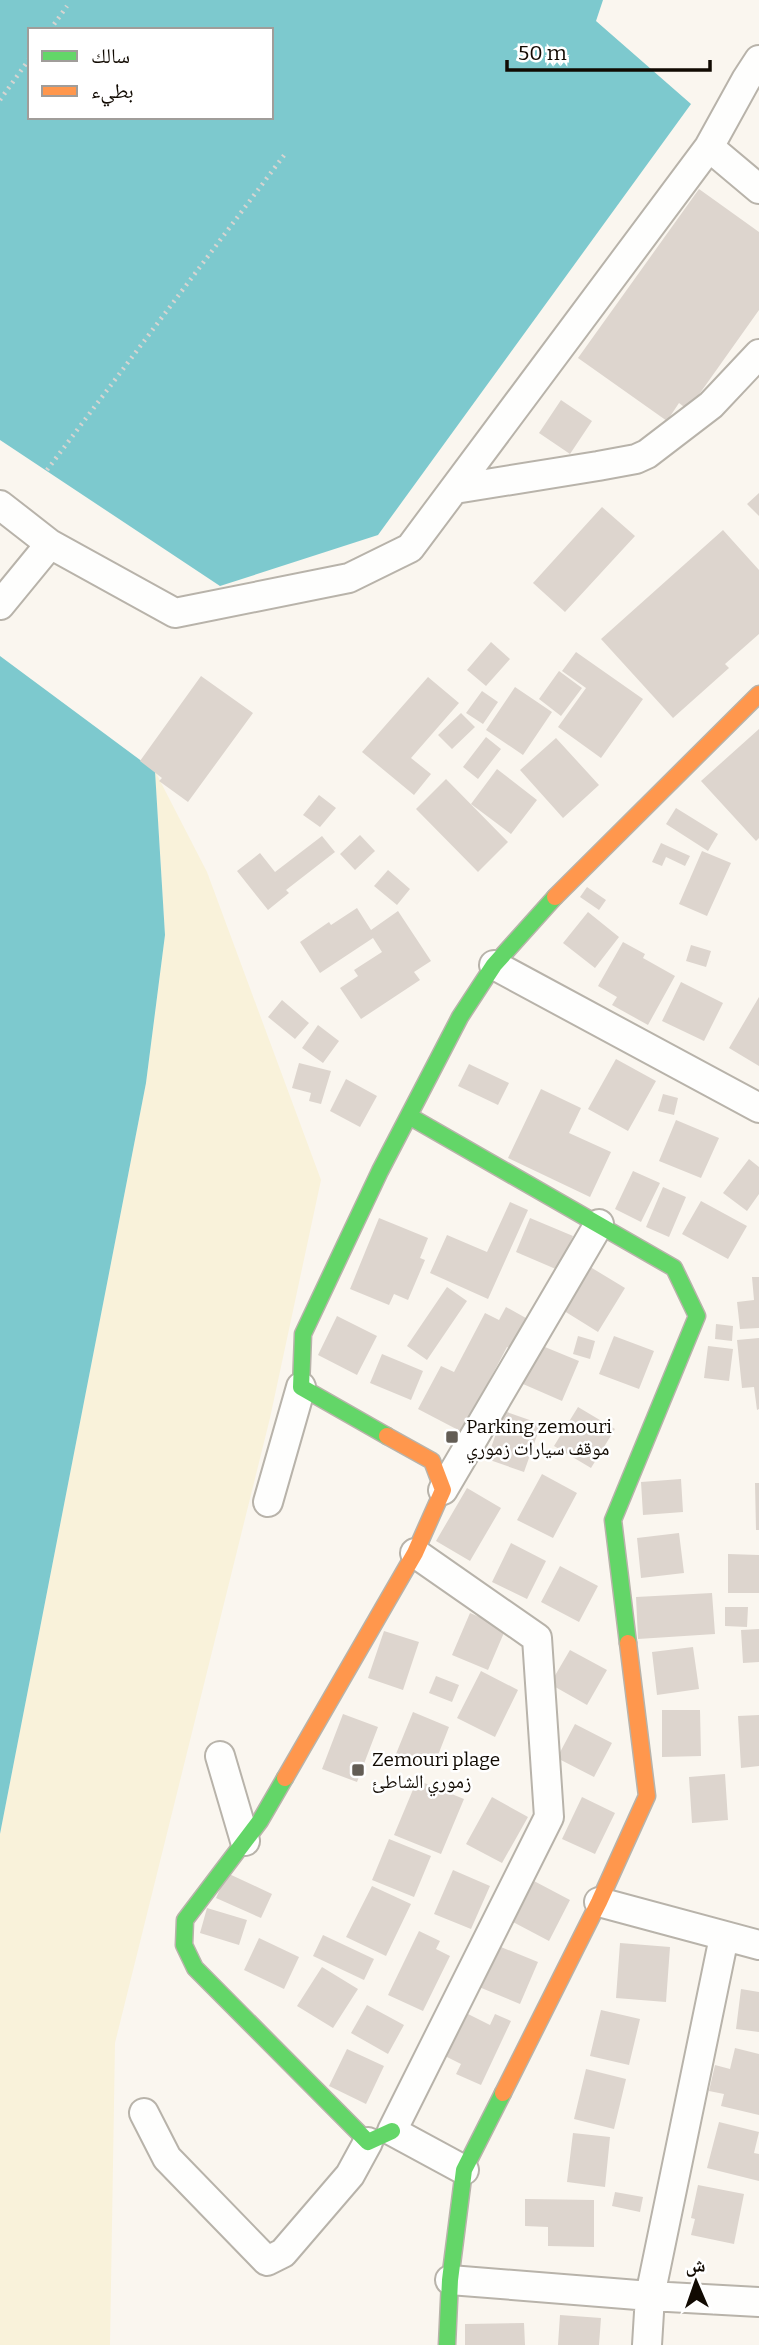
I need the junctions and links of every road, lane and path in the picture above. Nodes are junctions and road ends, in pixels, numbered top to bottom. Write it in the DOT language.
graph roads {
  1 [pos="67,6"];
  2 [pos="51,28"];
  3 [pos="759,60"];
  4 [pos="28,61"];
  5 [pos="0,100"];
  6 [pos="709,147"];
  7 [pos="285,154"];
  8 [pos="759,189"];
  9 [pos="759,354"];
  10 [pos="47,471"];
  11 [pos="455,489"];
  12 [pos="0,505"];
  13 [pos="50,544"];
  14 [pos="0,605"];
  15 [pos="759,694"];
  16 [pos="494,965"];
  17 [pos="759,1108"];
  18 [pos="410,1116"];
  19 [pos="598,1224"];
  20 [pos="302,1387"];
  21 [pos="443,1490"];
  22 [pos="268,1502"];
  23 [pos="415,1553"];
  24 [pos="220,1756"];
  25 [pos="245,1841"];
  26 [pos="599,1902"];
  27 [pos="724,1937"];
  28 [pos="759,1945"];
  29 [pos="144,2113"];
  30 [pos="380,2136"];
  31 [pos="464,2170"];
  32 [pos="450,2280"];
  33 [pos="650,2296"];
  34 [pos="759,2302"];
  35 [pos="447,2345"];
  36 [pos="647,2345"];
  1 -- 2 [label="path"];
  3 -- 6 [label="street"];
  4 -- 5 [label="path"];
  6 -- 8 [label="street"];
  6 -- 11 [label="street"];
  7 -- 10 [label="path"];
  9 -- 11 [label="street"];
  11 -- 13 [label="street"];
  12 -- 13 [label="street"];
  13 -- 14 [label="street"];
  15 -- 16 [label="street"];
  16 -- 17 [label="street"];
  16 -- 18 [label="street"];
  18 -- 19 [label="street"];
  18 -- 20 [label="street"];
  19 -- 21 [label="street"];
  19 -- 26 [label="street"];
  20 -- 21 [label="street"];
  20 -- 22 [label="street"];
  21 -- 23 [label="street"];
  23 -- 25 [label="street"];
  23 -- 30 [label="street"];
  24 -- 25 [label="street"];
  25 -- 30 [label="street"];
  26 -- 27 [label="street"];
  26 -- 31 [label="street"];
  27 -- 28 [label="street"];
  27 -- 33 [label="street"];
  29 -- 30 [label="street"];
  30 -- 31 [label="street"];
  31 -- 32 [label="street"];
  32 -- 33 [label="street"];
  32 -- 35 [label="street"];
  33 -- 34 [label="street"];
  33 -- 36 [label="street"];
}
